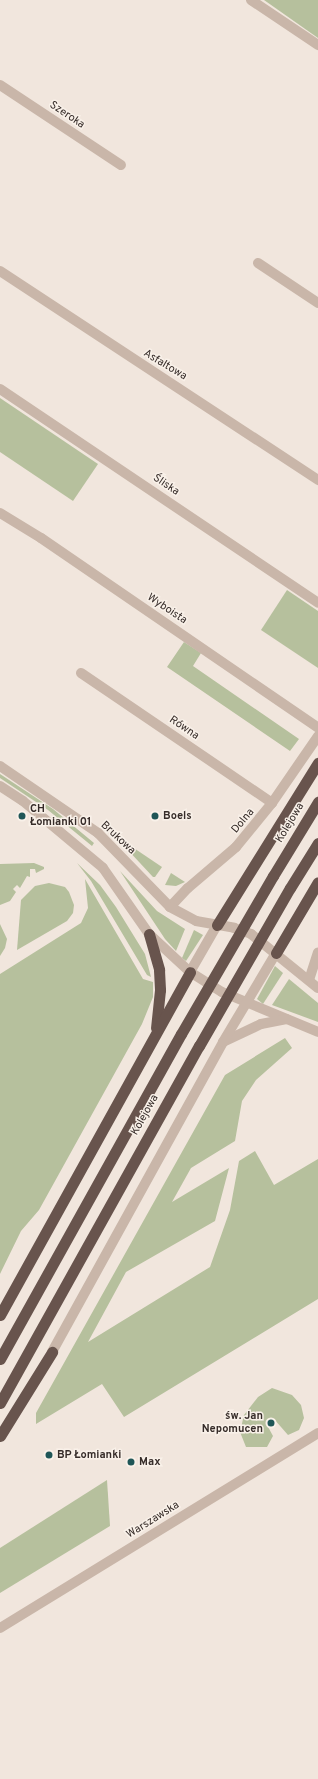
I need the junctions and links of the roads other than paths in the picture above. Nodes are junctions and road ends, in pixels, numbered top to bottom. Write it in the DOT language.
graph roads {
  1 [pos="251,0"];
  2 [pos="318,45"];
  3 [pos="0,85"];
  4 [pos="121,165"];
  5 [pos="258,263"];
  6 [pos="0,271"];
  7 [pos="318,303"];
  8 [pos="0,389"];
  9 [pos="318,480"];
  10 [pos="0,513"];
  11 [pos="318,603"];
  12 [pos="81,673"];
  13 [pos="318,728"];
  14 [pos="318,736"];
  15 [pos="318,763"];
  16 [pos="0,766"];
  17 [pos="0,786"];
  18 [pos="318,802"];
  19 [pos="272,803"];
  20 [pos="318,842"];
  21 [pos="318,882"];
  22 [pos="170,908"];
  23 [pos="217,925"];
  24 [pos="149,934"];
  25 [pos="318,952"];
  26 [pos="276,953"];
  27 [pos="190,972"];
  28 [pos="309,980"];
  29 [pos="318,988"];
  30 [pos="246,1002"];
  31 [pos="287,1019"];
  32 [pos="318,1032"];
  33 [pos="155,1034"];
  34 [pos="223,1042"];
  35 [pos="0,1315"];
  36 [pos="52,1352"];
  37 [pos="0,1359"];
  38 [pos="0,1403"];
  39 [pos="318,1433"];
  40 [pos="0,1436"];
  41 [pos="0,1628"];
  1 -- 2 [label="street"];
  3 -- 4 [label="street, Szeroka"];
  5 -- 7 [label="street"];
  6 -- 9 [label="street, Asfaltowa"];
  8 -- 11 [label="street, Śliska"];
  10 -- 13 [label="street, Wyboista"];
  12 -- 19 [label="street, Równa"];
  14 -- 19 [label="street, Dolna"];
  15 -- 23 [label="highway"];
  16 -- 22 [label="street, Brukowa"];
  17 -- 24 [label="street"];
  18 -- 37 [label="highway, Kolejowa, bridge"];
  19 -- 22 [label="street, Dolna"];
  20 -- 38 [label="highway, Kolejowa, bridge"];
  21 -- 26 [label="highway"];
  22 -- 23 [label="street, Brukowa"];
  23 -- 26 [label="street, Brukowa"];
  23 -- 27 [label="street"];
  24 -- 27 [label="street"];
  24 -- 33 [label="highway"];
  25 -- 28 [label="street"];
  26 -- 28 [label="street"];
  26 -- 30 [label="street"];
  27 -- 30 [label="street"];
  27 -- 33 [label="highway"];
  28 -- 29 [label="street"];
  30 -- 31 [label="street"];
  30 -- 34 [label="street"];
  31 -- 32 [label="street"];
  31 -- 34 [label="street"];
  33 -- 35 [label="highway"];
  34 -- 36 [label="street"];
  36 -- 40 [label="highway"];
  39 -- 41 [label="street, Warszawska"];
}
